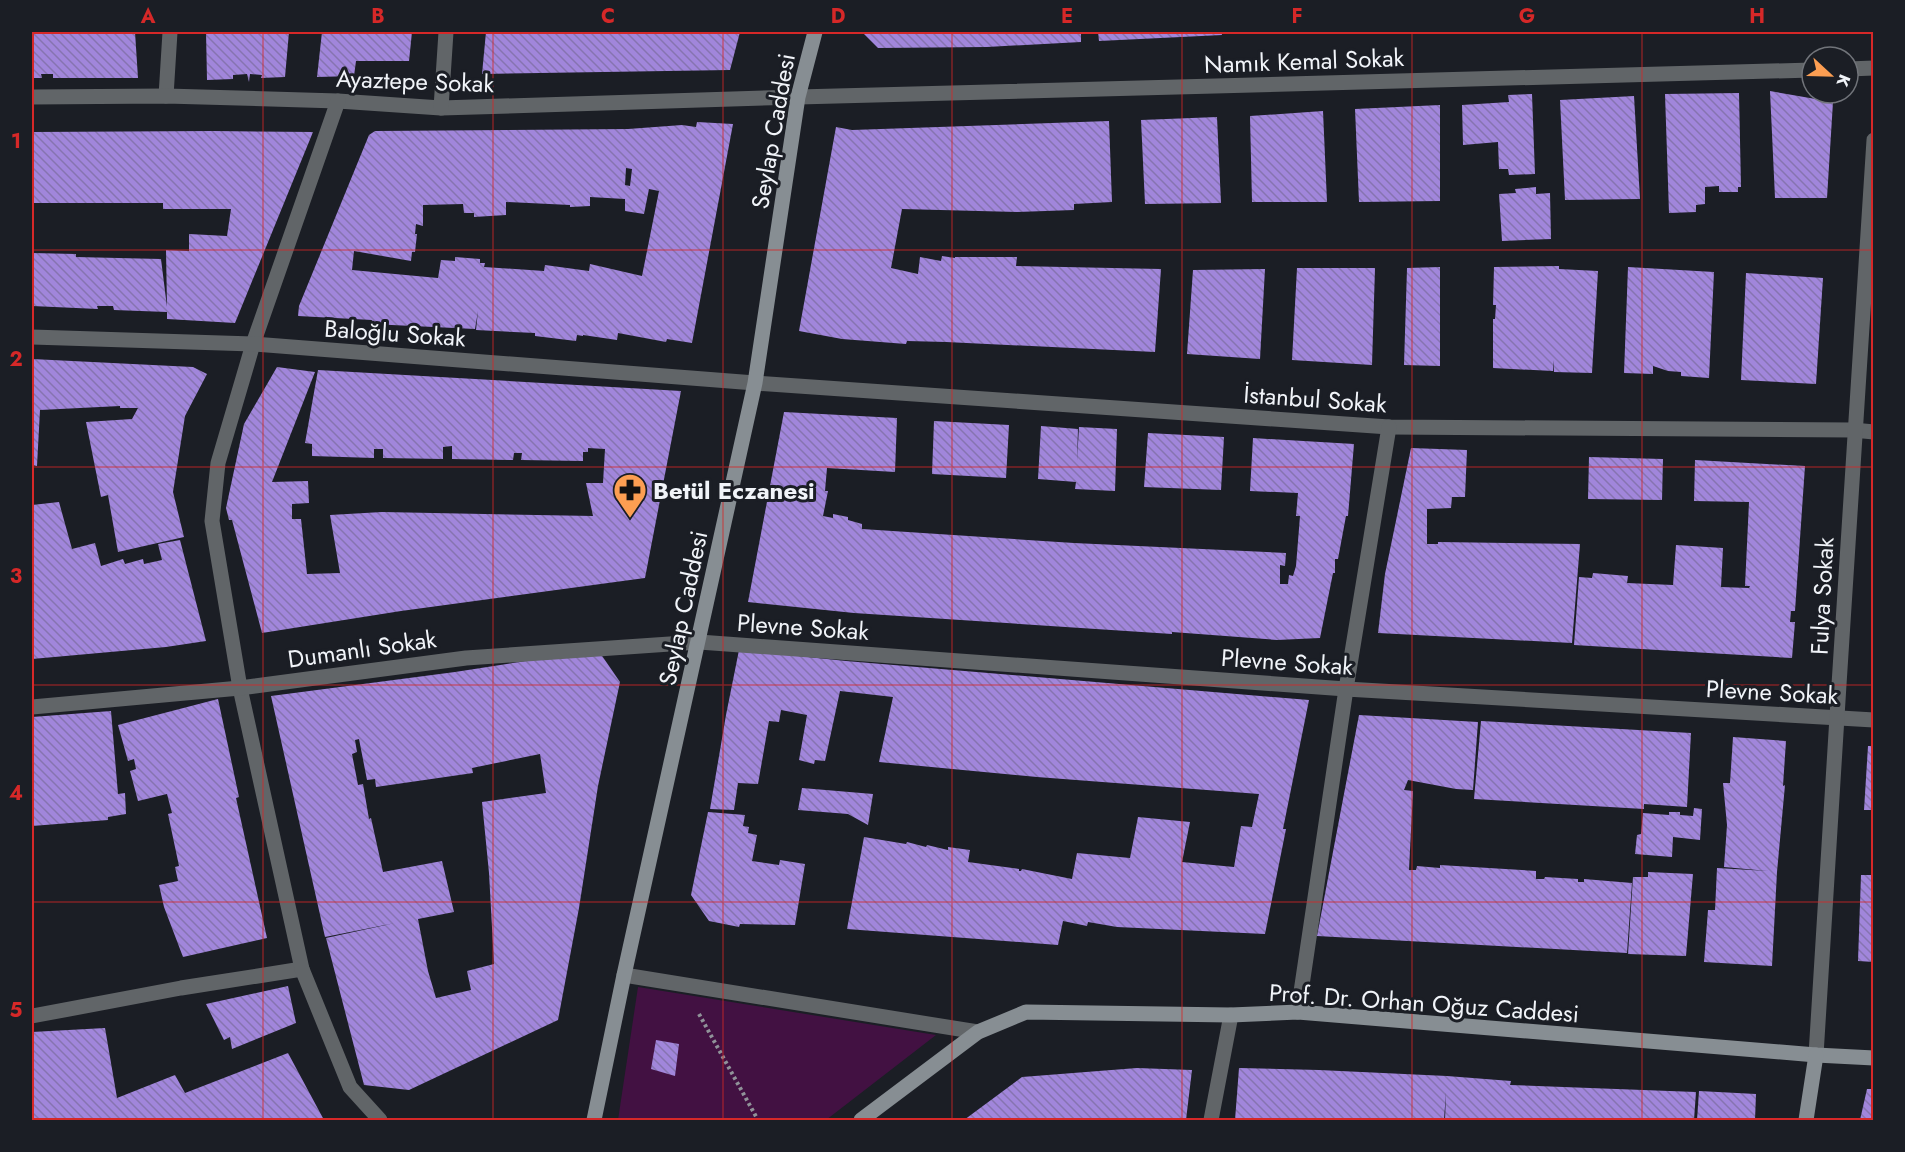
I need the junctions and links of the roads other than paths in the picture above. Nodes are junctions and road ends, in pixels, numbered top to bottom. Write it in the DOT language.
graph roads {
  1 [pos="170,32"];
  2 [pos="446,32"];
  3 [pos="815,32"];
  4 [pos="1800,70"];
  5 [pos="166,96"];
  6 [pos="32,97"];
  7 [pos="798,97"];
  8 [pos="338,101"];
  9 [pos="441,108"];
  10 [pos="1874,140"];
  11 [pos="32,337"];
  12 [pos="253,344"];
  13 [pos="755,383"];
  14 [pos="1389,427"];
  15 [pos="1853,430"];
  16 [pos="1874,432"];
  17 [pos="699,642"];
  18 [pos="240,688"];
  19 [pos="1346,689"];
  20 [pos="32,707"];
  21 [pos="1838,719"];
  22 [pos="1874,720"];
  23 [pos="303,969"];
  24 [pos="624,975"];
  25 [pos="1298,1012"];
  26 [pos="1231,1015"];
  27 [pos="32,1016"];
  28 [pos="978,1032"];
  29 [pos="1816,1055"];
  30 [pos="1874,1058"];
  31 [pos="380,1120"];
  32 [pos="594,1120"];
  33 [pos="861,1120"];
  34 [pos="1211,1120"];
  35 [pos="1806,1120"];
  1 -- 5 [label="street"];
  2 -- 9 [label="street"];
  3 -- 7 [label="main road, Seylap Caddesi"];
  4 -- 7 [label="street, Namık Kemal Sokak"];
  5 -- 6 [label="street, Ayaztepe Sokak"];
  5 -- 8 [label="street, Ayaztepe Sokak"];
  7 -- 9 [label="street, Ayaztepe Sokak"];
  7 -- 13 [label="main road, Seylap Caddesi"];
  8 -- 9 [label="street, Ayaztepe Sokak"];
  8 -- 12 [label="street"];
  10 -- 15 [label="street, Fulya Sokak"];
  11 -- 12 [label="street, Baloğlu Sokak"];
  12 -- 13 [label="street, Baloğlu Sokak"];
  12 -- 18 [label="street"];
  13 -- 14 [label="street, İstanbul Sokak"];
  13 -- 17 [label="main road, Seylap Caddesi"];
  14 -- 15 [label="street, İstanbul Sokak"];
  14 -- 19 [label="street"];
  15 -- 16 [label="street, İstanbul Sokak"];
  15 -- 21 [label="street, Fulya Sokak"];
  17 -- 18 [label="street, Dumanlı Sokak"];
  17 -- 19 [label="street, Plevne Sokak"];
  17 -- 24 [label="main road, Seylap Caddesi"];
  18 -- 20 [label="street, Dumanlı Sokak"];
  18 -- 23 [label="street"];
  19 -- 21 [label="street, Plevne Sokak"];
  19 -- 25 [label="street"];
  21 -- 22 [label="street, Plevne Sokak"];
  21 -- 29 [label="street, Fulya Sokak"];
  23 -- 27 [label="street"];
  23 -- 31 [label="street"];
  24 -- 28 [label="street"];
  24 -- 32 [label="main road, Seylap Caddesi"];
  25 -- 26 [label="main road, Prof. Dr. Orhan Oğuz Caddesi"];
  25 -- 29 [label="main road, Prof. Dr. Orhan Oğuz Caddesi"];
  26 -- 28 [label="main road, Prof. Dr. Orhan Oğuz Caddesi"];
  26 -- 34 [label="street"];
  28 -- 33 [label="main road, Prof. Dr. Orhan Oğuz Caddesi"];
  29 -- 30 [label="main road, Prof. Dr. Orhan Oğuz Caddesi"];
  29 -- 35 [label="main road"];
}
